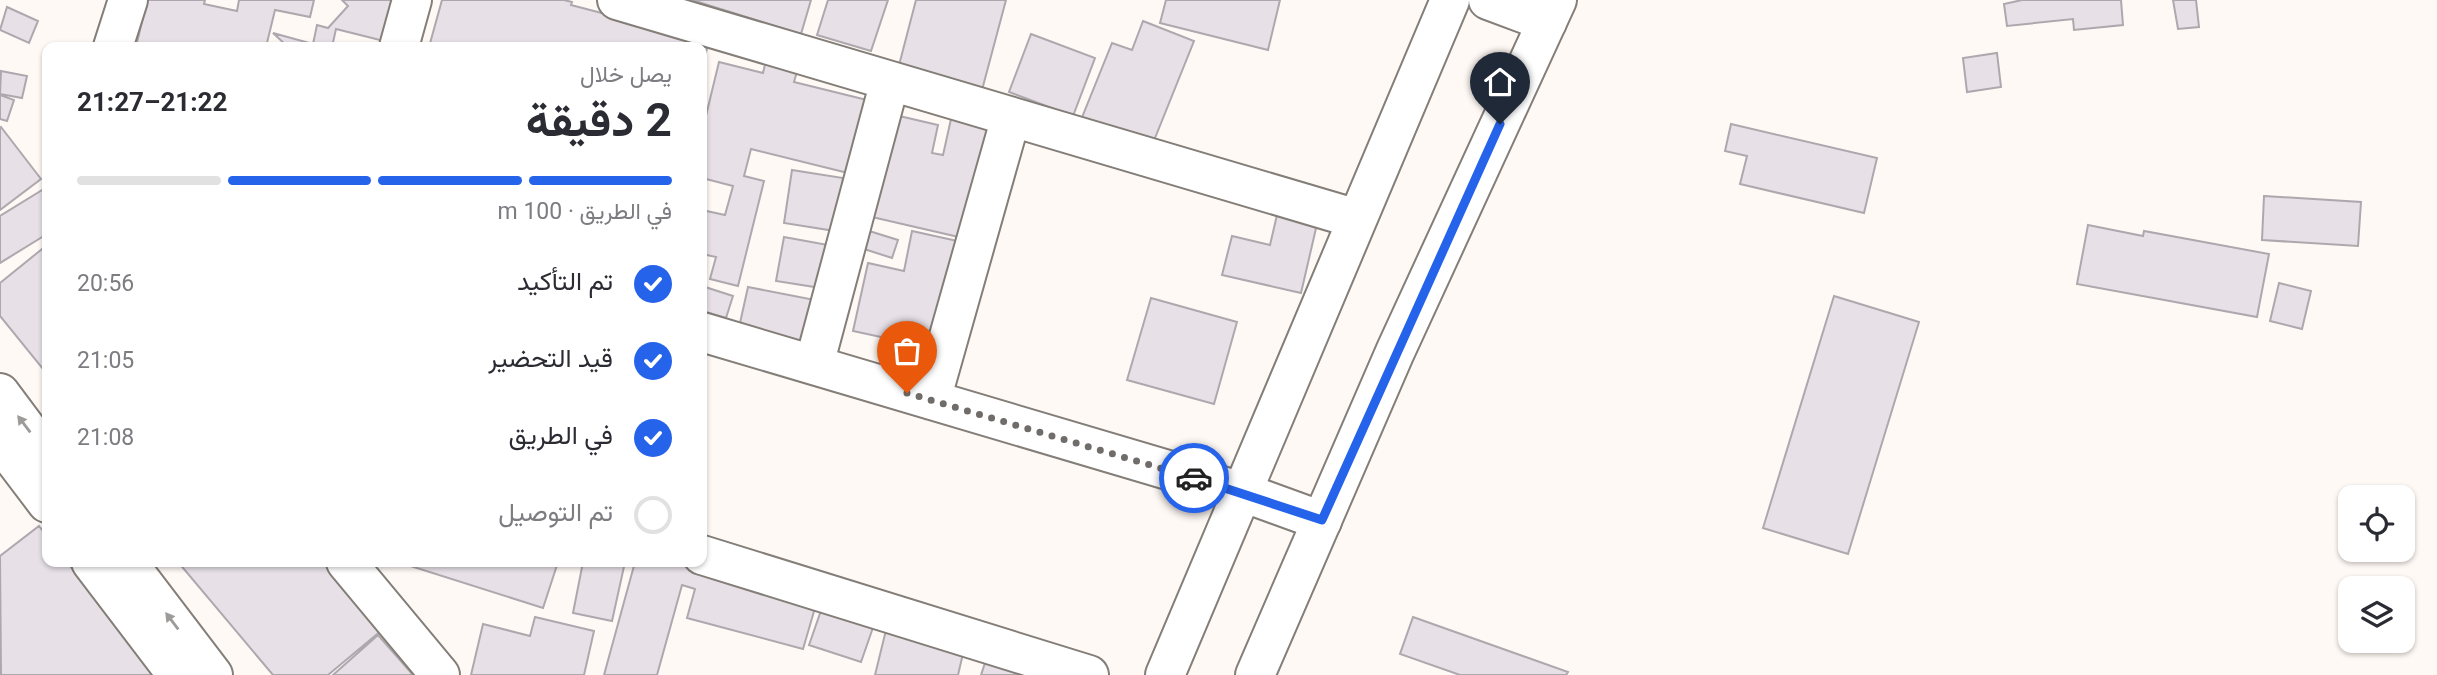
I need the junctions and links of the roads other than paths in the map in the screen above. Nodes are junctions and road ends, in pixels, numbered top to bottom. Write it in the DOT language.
graph roads {
  1 [pos="128,0"];
  2 [pos="412,0"];
  3 [pos="617,0"];
  4 [pos="1450,0"];
  5 [pos="1488,0"];
  6 [pos="1552,11"];
  7 [pos="115,42"];
  8 [pos="400,42"];
  9 [pos="890,81"];
  10 [pos="1011,117"];
  11 [pos="1357,219"];
  12 [pos="707,333"];
  13 [pos="814,365"];
  14 [pos="0,393"];
  15 [pos="930,400"];
  16 [pos="0,441"];
  17 [pos="42,449"];
  18 [pos="1242,492"];
  19 [pos="42,495"];
  20 [pos="1322,520"];
  21 [pos="707,557"];
  22 [pos="95,567"];
  23 [pos="131,567"];
  24 [pos="350,567"];
  25 [pos="177,675"];
  26 [pos="213,675"];
  27 [pos="440,675"];
  28 [pos="1089,675"];
  29 [pos="1165,675"];
  30 [pos="1255,675"];
  1 -- 7 [label="street"];
  2 -- 8 [label="street"];
  3 -- 9 [label="street"];
  4 -- 11 [label="street"];
  5 -- 6 [label="street"];
  6 -- 20 [label="street"];
  9 -- 10 [label="street"];
  9 -- 13 [label="street"];
  10 -- 11 [label="street"];
  10 -- 15 [label="street"];
  11 -- 18 [label="street"];
  12 -- 13 [label="street"];
  13 -- 15 [label="street"];
  17 -- 14 [label="street, one-way"];
  15 -- 18 [label="street"];
  16 -- 19 [label="street"];
  18 -- 20 [label="street"];
  18 -- 29 [label="street"];
  20 -- 30 [label="street"];
  21 -- 28 [label="street"];
  22 -- 25 [label="street"];
  26 -- 23 [label="street, one-way"];
  24 -- 27 [label="street"];
}
